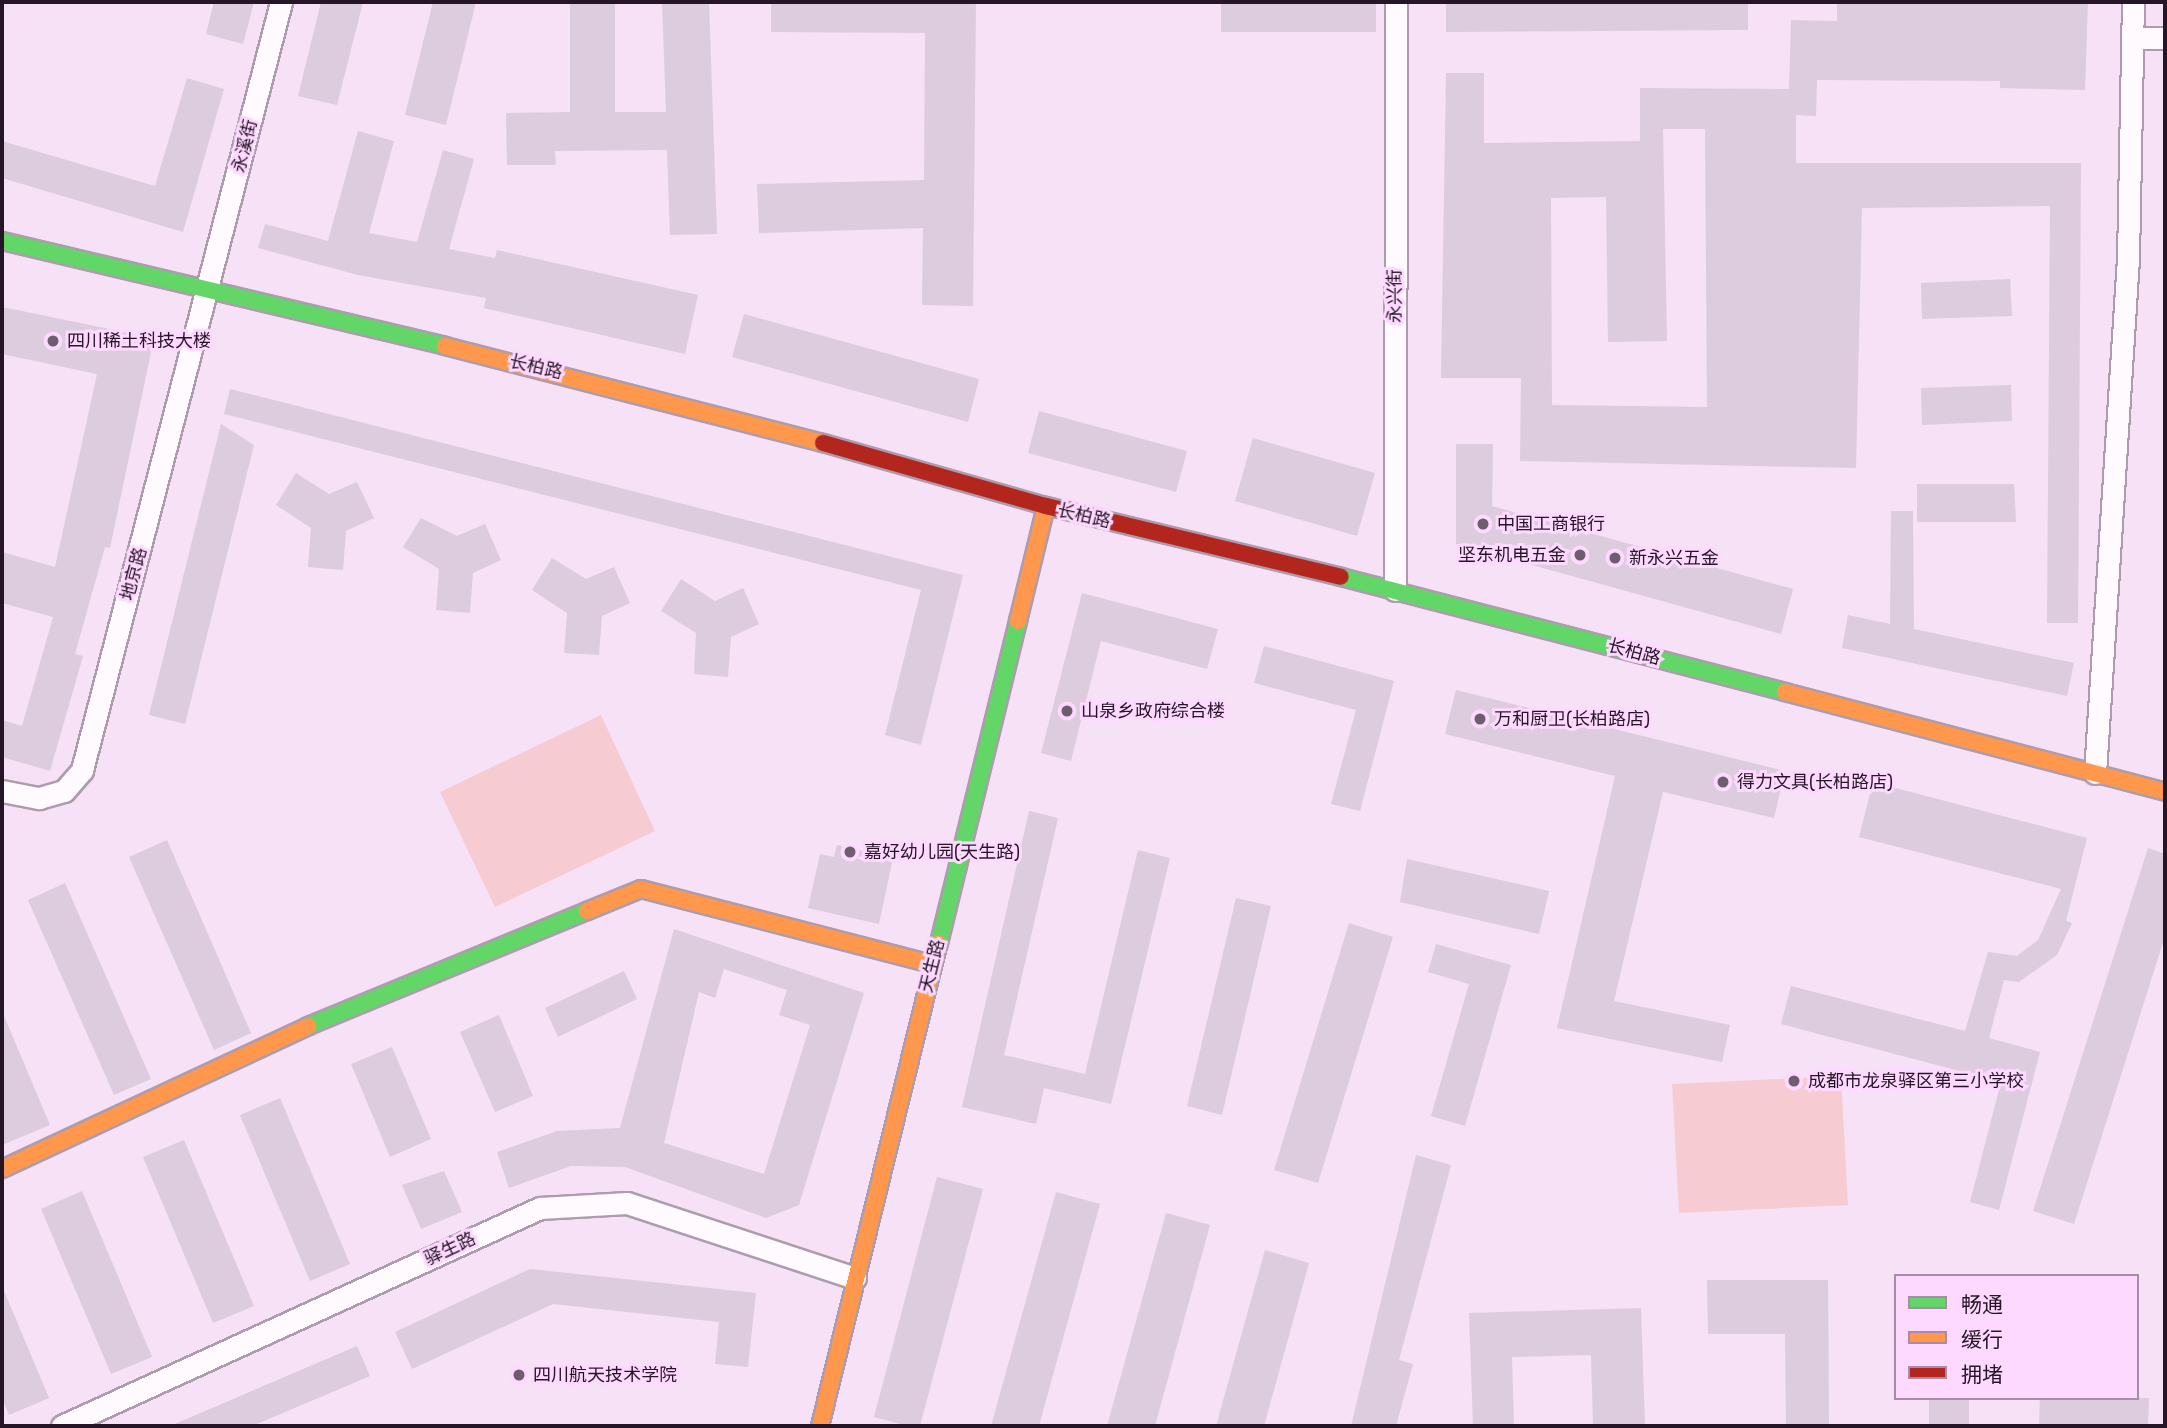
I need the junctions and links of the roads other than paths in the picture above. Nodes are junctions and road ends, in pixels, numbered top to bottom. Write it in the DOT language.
graph roads {
  1 [pos="282,2"];
  2 [pos="1395,2"];
  3 [pos="2133,2"];
  4 [pos="2133,38"];
  5 [pos="2165,38"];
  6 [pos="2,241"];
  7 [pos="209,290"];
  8 [pos="1046,506"];
  9 [pos="1395,590"];
  10 [pos="2095,773"];
  11 [pos="2,791"];
  12 [pos="2165,792"];
  13 [pos="932,964"];
  14 [pos="2,1169"];
  15 [pos="855,1278"];
  16 [pos="62,1426"];
  17 [pos="820,1426"];
  1 -- 7 [label="street, 永溪街"];
  2 -- 9 [label="street, 永兴街"];
  3 -- 4 [label="street"];
  4 -- 5 [label="street"];
  4 -- 10 [label="street"];
  6 -- 7 [label="street, 长柏路"];
  7 -- 8 [label="street, 长柏路"];
  7 -- 11 [label="street, 地京路"];
  8 -- 9 [label="street, 长柏路"];
  8 -- 13 [label="street, 天生路"];
  9 -- 10 [label="street, 长柏路"];
  10 -- 12 [label="street, 长柏路"];
  13 -- 14 [label="street"];
  13 -- 15 [label="street, 天生路"];
  15 -- 16 [label="street, 驿生路"];
  15 -- 17 [label="street, 天生路"];
}
